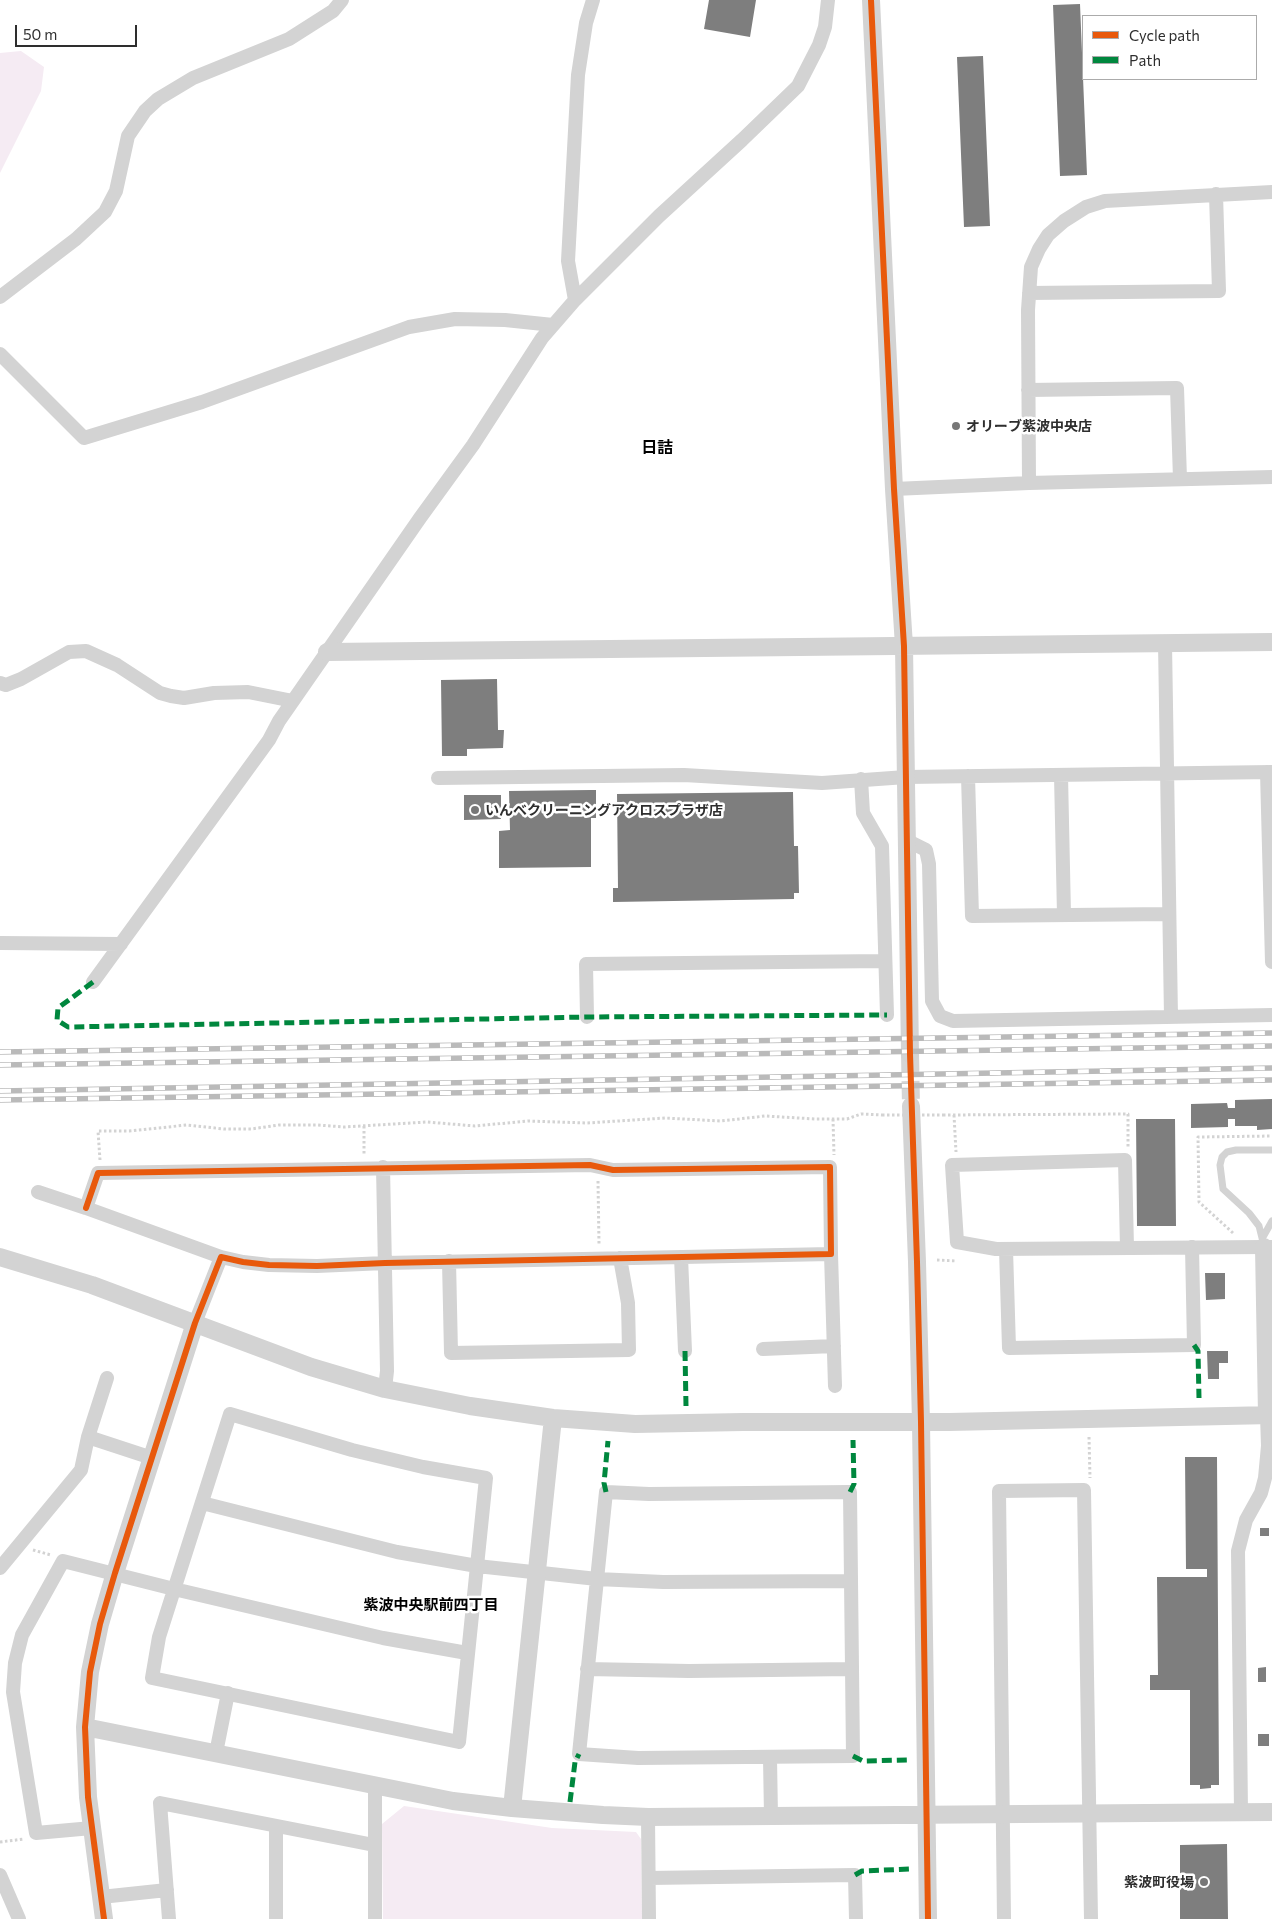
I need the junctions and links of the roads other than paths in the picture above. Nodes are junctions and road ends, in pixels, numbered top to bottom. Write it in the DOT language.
graph roads {
  1 [pos="342,0"];
  2 [pos="593,0"];
  3 [pos="828,0"];
  4 [pos="871,0"];
  5 [pos="1272,192"];
  6 [pos="1216,194"];
  7 [pos="1029,293"];
  8 [pos="0,297"];
  9 [pos="575,300"];
  10 [pos="553,325"];
  11 [pos="0,354"];
  12 [pos="1028,390"];
  13 [pos="1272,478"];
  14 [pos="1180,480"];
  15 [pos="1029,483"];
  16 [pos="894,489"];
  17 [pos="1272,642"];
  18 [pos="1165,644"];
  19 [pos="904,646"];
  20 [pos="327,652"];
  21 [pos="0,683"];
  22 [pos="294,701"];
  23 [pos="1270,772"];
  24 [pos="1167,773"];
  25 [pos="968,776"];
  26 [pos="1061,776"];
  27 [pos="906,777"];
  28 [pos="438,778"];
  29 [pos="861,779"];
  30 [pos="908,841"];
  31 [pos="1169,914"];
  32 [pos="1064,915"];
  33 [pos="0,944"];
  34 [pos="121,944"];
  35 [pos="886,961"];
  36 [pos="1272,962"];
  37 [pos="93,982"];
  38 [pos="887,1015"];
  39 [pos="1272,1015"];
  40 [pos="587,1017"];
  41 [pos="1171,1017"];
  42 [pos="910,1054"];
  43 [pos="911,1106"];
  44 [pos="1272,1150"];
  45 [pos="383,1167"];
  46 [pos="38,1192"];
  47 [pos="86,1208"];
  48 [pos="1272,1221"];
  49 [pos="1266,1244"];
  50 [pos="1192,1247"];
  51 [pos="1127,1248"];
  52 [pos="1006,1249"];
  53 [pos="831,1254"];
  54 [pos="0,1257"];
  55 [pos="221,1257"];
  56 [pos="681,1257"];
  57 [pos="620,1258"];
  58 [pos="449,1262"];
  59 [pos="385,1263"];
  60 [pos="195,1323"];
  61 [pos="834,1346"];
  62 [pos="763,1349"];
  63 [pos="685,1351"];
  64 [pos="107,1378"];
  65 [pos="835,1386"];
  66 [pos="385,1389"];
  67 [pos="1270,1415"];
  68 [pos="553,1418"];
  69 [pos="921,1422"];
  70 [pos="88,1437"];
  71 [pos="152,1458"];
  72 [pos="202,1503"];
  73 [pos="477,1566"];
  74 [pos="0,1568"];
  75 [pos="115,1573"];
  76 [pos="537,1573"];
  77 [pos="596,1579"];
  78 [pos="851,1581"];
  79 [pos="174,1589"];
  80 [pos="467,1653"];
  81 [pos="587,1668"];
  82 [pos="852,1669"];
  83 [pos="228,1693"];
  84 [pos="85,1727"];
  85 [pos="216,1754"];
  86 [pos="770,1758"];
  87 [pos="375,1786"];
  88 [pos="512,1808"];
  89 [pos="1241,1812"];
  90 [pos="1272,1812"];
  91 [pos="1002,1814"];
  92 [pos="1090,1814"];
  93 [pos="926,1815"];
  94 [pos="771,1816"];
  95 [pos="648,1817"];
  96 [pos="276,1826"];
  97 [pos="92,1828"];
  98 [pos="374,1845"];
  99 [pos="0,1875"];
  100 [pos="649,1878"];
  101 [pos="166,1890"];
  102 [pos="102,1897"];
  103 [pos="19,1919"];
  104 [pos="104,1919"];
  105 [pos="169,1919"];
  106 [pos="276,1919"];
  107 [pos="375,1919"];
  108 [pos="649,1919"];
  109 [pos="856,1919"];
  110 [pos="928,1919"];
  111 [pos="1004,1919"];
  112 [pos="1091,1919"];
  1 -- 8 [label="street"];
  2 -- 9 [label="street"];
  3 -- 9 [label="street"];
  4 -- 16 [label="street"];
  5 -- 6 [label="street"];
  6 -- 7 [label="street"];
  6 -- 7 [label="street"];
  7 -- 12 [label="street"];
  9 -- 10 [label="street"];
  10 -- 11 [label="street"];
  10 -- 20 [label="street"];
  12 -- 14 [label="street"];
  12 -- 15 [label="street"];
  13 -- 14 [label="street"];
  14 -- 15 [label="street"];
  15 -- 16 [label="street"];
  16 -- 19 [label="street"];
  17 -- 18 [label="street"];
  18 -- 19 [label="street"];
  18 -- 24 [label="street"];
  19 -- 20 [label="street"];
  19 -- 27 [label="street"];
  20 -- 22 [label="street"];
  21 -- 22 [label="street"];
  22 -- 34 [label="street"];
  23 -- 24 [label="street"];
  23 -- 36 [label="street"];
  24 -- 26 [label="street"];
  24 -- 31 [label="street"];
  25 -- 26 [label="street"];
  25 -- 27 [label="street"];
  25 -- 32 [label="street"];
  26 -- 32 [label="street"];
  27 -- 29 [label="street"];
  27 -- 30 [label="street"];
  28 -- 29 [label="street"];
  29 -- 35 [label="street"];
  30 -- 41 [label="street"];
  30 -- 42 [label="street"];
  31 -- 32 [label="street"];
  31 -- 41 [label="street"];
  33 -- 34 [label="street"];
  34 -- 37 [label="street"];
  35 -- 38 [label="street"];
  35 -- 40 [label="street"];
  39 -- 41 [label="street"];
  43 -- 69 [label="street"];
  44 -- 49 [label="lane"];
  45 -- 47 [label="street"];
  45 -- 53 [label="street"];
  45 -- 59 [label="street"];
  46 -- 47 [label="street"];
  47 -- 55 [label="street"];
  48 -- 49 [label="lane"];
  49 -- 50 [label="street"];
  49 -- 67 [label="street"];
  50 -- 51 [label="street"];
  50 -- 52 [label="street"];
  51 -- 52 [label="street"];
  51 -- 52 [label="street"];
  53 -- 56 [label="street"];
  53 -- 61 [label="street"];
  54 -- 60 [label="street"];
  55 -- 59 [label="street"];
  55 -- 60 [label="street"];
  56 -- 57 [label="street"];
  56 -- 63 [label="street"];
  57 -- 58 [label="street"];
  57 -- 58 [label="street"];
  58 -- 59 [label="street"];
  59 -- 66 [label="street"];
  60 -- 66 [label="street"];
  60 -- 71 [label="street"];
  61 -- 62 [label="street"];
  61 -- 65 [label="street"];
  64 -- 70 [label="street"];
  66 -- 68 [label="street"];
  67 -- 69 [label="street"];
  67 -- 89 [label="street"];
  68 -- 69 [label="street"];
  68 -- 76 [label="street"];
  69 -- 93 [label="street"];
  70 -- 71 [label="street"];
  70 -- 74 [label="street"];
  71 -- 75 [label="street"];
  72 -- 73 [label="street"];
  72 -- 73 [label="street"];
  72 -- 79 [label="street"];
  73 -- 76 [label="street"];
  73 -- 80 [label="street"];
  75 -- 79 [label="street"];
  75 -- 84 [label="street"];
  75 -- 97 [label="street"];
  76 -- 77 [label="street"];
  76 -- 88 [label="street"];
  77 -- 78 [label="street"];
  77 -- 78 [label="street"];
  77 -- 81 [label="street"];
  78 -- 82 [label="street"];
  79 -- 80 [label="street"];
  79 -- 83 [label="street"];
  80 -- 83 [label="street"];
  81 -- 82 [label="street"];
  81 -- 86 [label="street"];
  82 -- 86 [label="street"];
  83 -- 85 [label="street"];
  84 -- 85 [label="street"];
  84 -- 97 [label="street"];
  85 -- 87 [label="street"];
  86 -- 94 [label="street"];
  87 -- 88 [label="street"];
  87 -- 98 [label="street"];
  88 -- 95 [label="street"];
  89 -- 90 [label="street"];
  89 -- 92 [label="street"];
  91 -- 92 [label="street"];
  91 -- 92 [label="street"];
  91 -- 93 [label="street"];
  91 -- 111 [label="street"];
  92 -- 112 [label="street"];
  93 -- 94 [label="street"];
  93 -- 110 [label="street"];
  94 -- 95 [label="street"];
  95 -- 100 [label="street"];
  96 -- 98 [label="street"];
  96 -- 101 [label="street"];
  96 -- 106 [label="street"];
  97 -- 102 [label="street"];
  98 -- 107 [label="street"];
  99 -- 103 [label="street"];
  100 -- 108 [label="street"];
  100 -- 109 [label="street"];
  101 -- 102 [label="street"];
  101 -- 105 [label="street"];
  102 -- 104 [label="street"];
}
